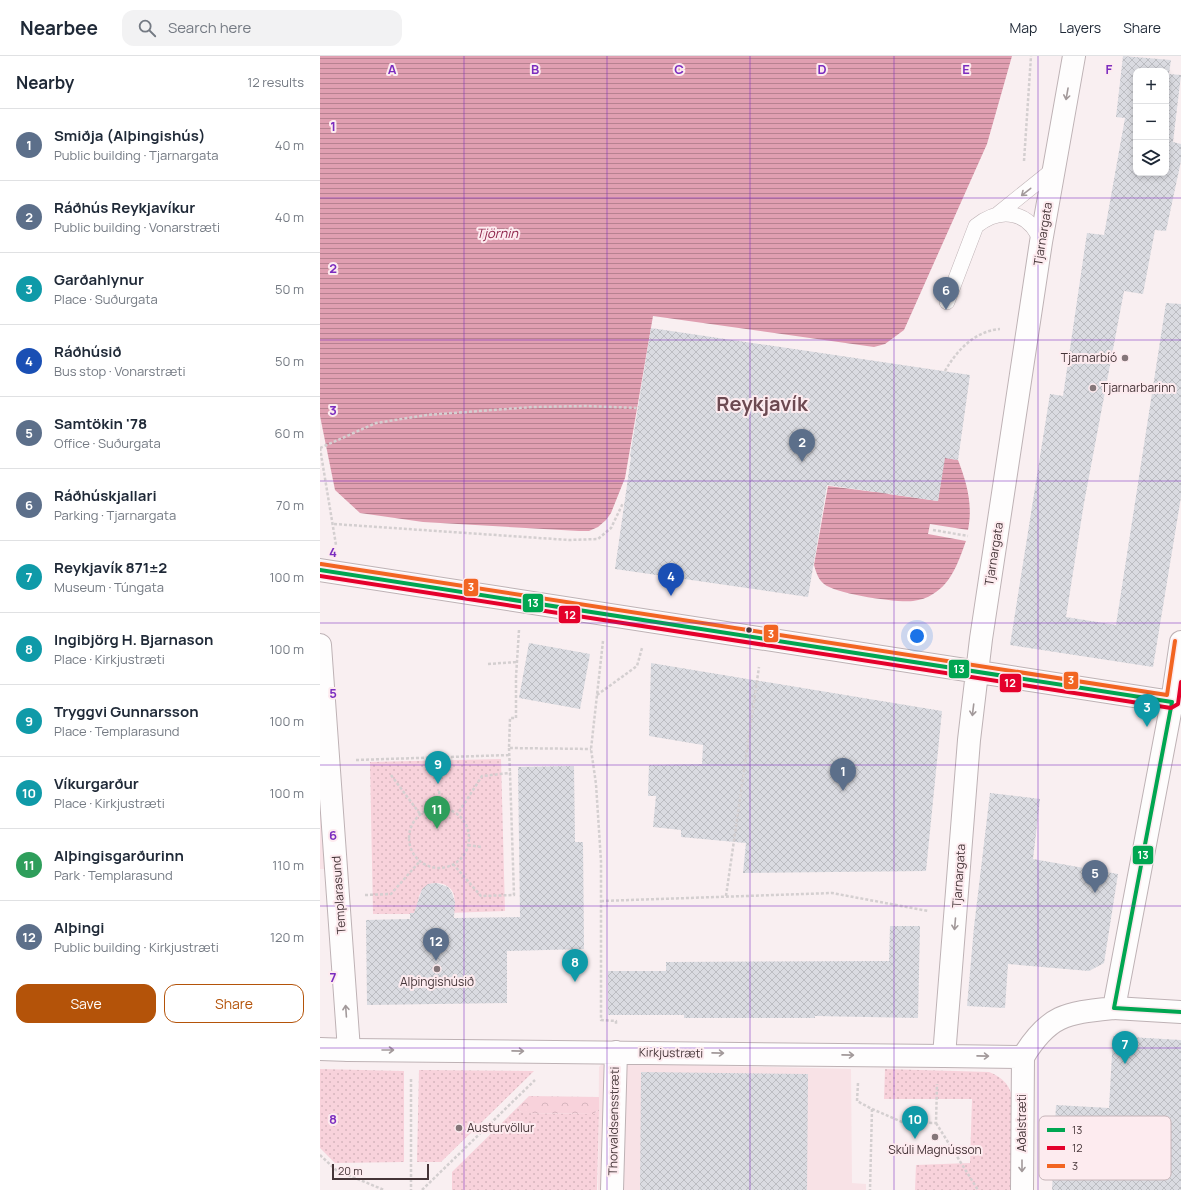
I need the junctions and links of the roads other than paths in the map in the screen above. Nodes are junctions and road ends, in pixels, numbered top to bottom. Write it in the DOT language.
graph roads {
  1 [pos="1074,56"];
  2 [pos="1054,169"];
  3 [pos="998,214"];
  4 [pos="1041,242"];
  5 [pos="947,302"];
  6 [pos="330,572"];
  7 [pos="1181,642"];
  8 [pos="320,645"];
  9 [pos="977,672"];
  10 [pos="1172,702"];
  11 [pos="329,877"];
  12 [pos="1114,1008"];
  13 [pos="1181,1012"];
  14 [pos="320,1049"];
  15 [pos="349,1050"];
  16 [pos="616,1052"];
  17 [pos="944,1056"];
  18 [pos="1022,1057"];
  19 [pos="612,1190"];
  20 [pos="1022,1190"];
  1 -- 2 [label="street, Tjarnargata, one-way"];
  2 -- 3 [label="lane, one-way"];
  2 -- 4 [label="street, Tjarnargata"];
  3 -- 4 [label="lane"];
  3 -- 5 [label="lane"];
  4 -- 9 [label="street, Tjarnargata"];
  6 -- 9 [label="street"];
  7 -- 10 [label="street"];
  8 -- 11 [label="street, Templarasund"];
  9 -- 10 [label="street"];
  9 -- 17 [label="street, Tjarnargata, one-way"];
  10 -- 12 [label="street"];
  15 -- 11 [label="street, Templarasund, one-way"];
  12 -- 13 [label="street"];
  12 -- 18 [label="street"];
  14 -- 15 [label="street, Kirkjustræti"];
  15 -- 16 [label="street, Kirkjustræti, one-way"];
  16 -- 17 [label="street, Kirkjustræti, one-way"];
  16 -- 19 [label="street, Thorvaldsensstræti"];
  17 -- 18 [label="street, Kirkjustræti, one-way"];
  18 -- 20 [label="street, Aðalstræti, one-way"];
}
